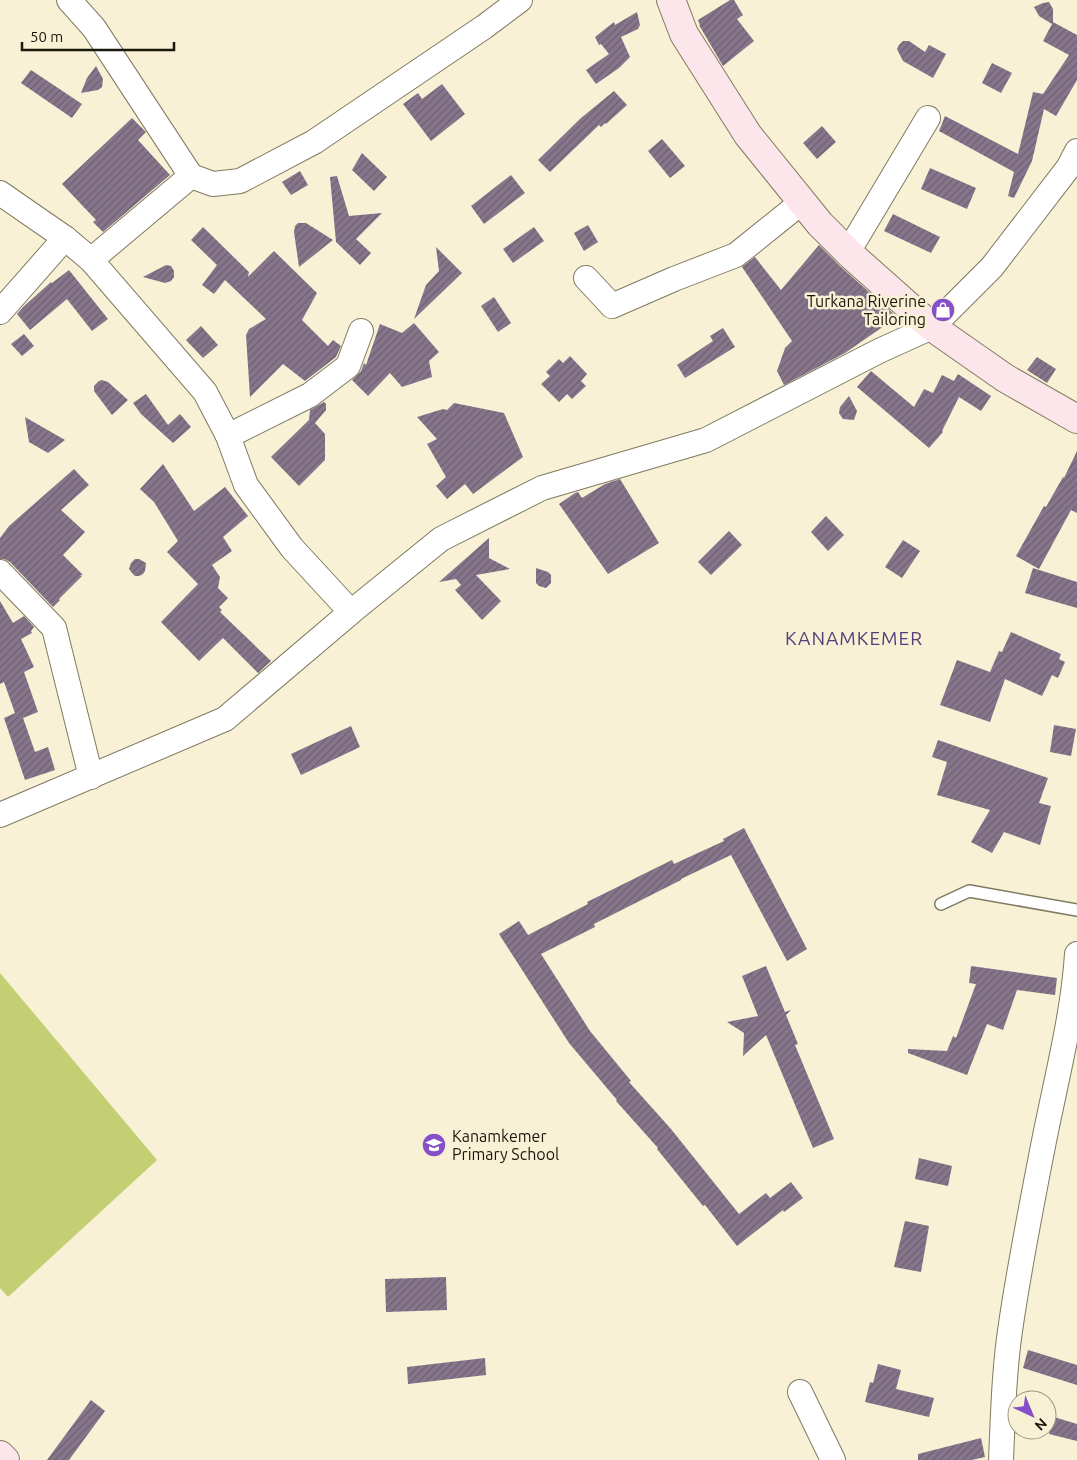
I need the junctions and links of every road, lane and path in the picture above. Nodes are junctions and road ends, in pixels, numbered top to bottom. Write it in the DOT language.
graph roads {
  1 [pos="69,0"];
  2 [pos="520,0"];
  3 [pos="671,0"];
  4 [pos="928,118"];
  5 [pos="1077,151"];
  6 [pos="191,176"];
  7 [pos="0,193"];
  8 [pos="802,202"];
  9 [pos="65,238"];
  10 [pos="848,252"];
  11 [pos="92,260"];
  12 [pos="586,278"];
  13 [pos="0,312"];
  14 [pos="932,327"];
  15 [pos="361,331"];
  16 [pos="1077,419"];
  17 [pos="228,436"];
  18 [pos="0,572"];
  19 [pos="351,612"];
  20 [pos="91,777"];
  21 [pos="0,815"];
  22 [pos="941,904"];
  23 [pos="1077,910"];
  24 [pos="1077,954"];
  25 [pos="800,1392"];
  26 [pos="0,1455"];
  27 [pos="5,1460"];
  28 [pos="833,1460"];
  29 [pos="1001,1460"];
  1 -- 6 [label="street"];
  2 -- 6 [label="street"];
  3 -- 8 [label="street"];
  4 -- 10 [label="street"];
  5 -- 14 [label="street"];
  6 -- 11 [label="street"];
  7 -- 9 [label="street"];
  8 -- 10 [label="street"];
  8 -- 12 [label="street"];
  9 -- 11 [label="street"];
  9 -- 13 [label="street"];
  10 -- 14 [label="street"];
  11 -- 17 [label="street"];
  14 -- 16 [label="street"];
  14 -- 19 [label="street"];
  15 -- 17 [label="street"];
  17 -- 19 [label="street"];
  18 -- 20 [label="street"];
  19 -- 20 [label="street"];
  20 -- 21 [label="street"];
  22 -- 23 [label="lane"];
  24 -- 29 [label="street"];
  25 -- 28 [label="street"];
  26 -- 27 [label="street"];
}
